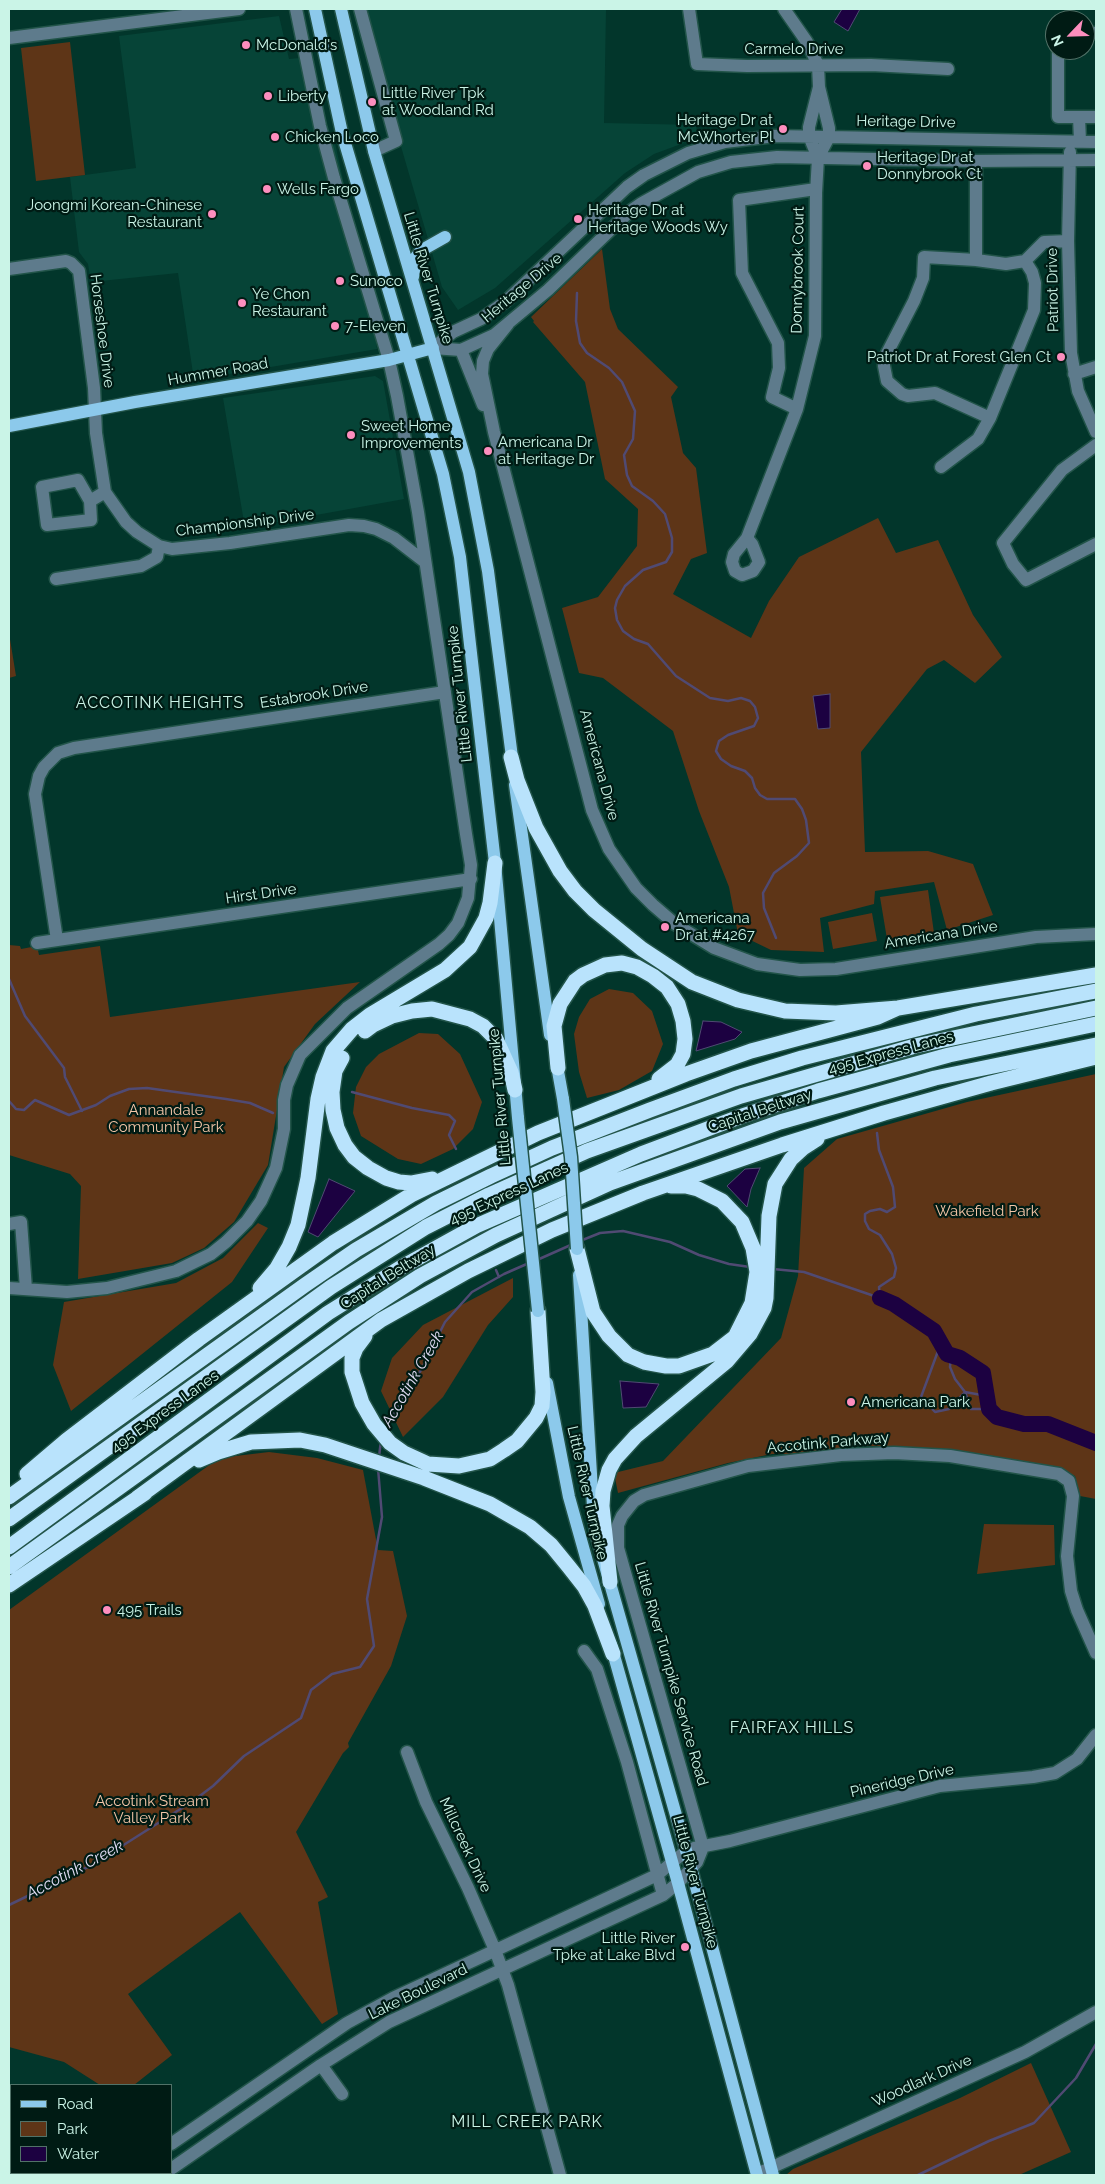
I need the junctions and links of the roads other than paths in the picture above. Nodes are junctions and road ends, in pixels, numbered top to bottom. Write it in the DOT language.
graph roads {
  1 [pos="239,9"];
  2 [pos="296,9"];
  3 [pos="315,9"];
  4 [pos="341,9"];
  5 [pos="360,9"];
  6 [pos="689,9"];
  7 [pos="784,9"];
  8 [pos="9,38"];
  9 [pos="1058,60"];
  10 [pos="818,65"];
  11 [pos="948,69"];
  12 [pos="819,87"];
  13 [pos="1079,117"];
  14 [pos="1096,117"];
  15 [pos="809,136"];
  16 [pos="829,137"];
  17 [pos="1075,141"];
  18 [pos="1096,142"];
  19 [pos="374,151"];
  20 [pos="818,158"];
  21 [pos="1070,160"];
  22 [pos="1096,160"];
  23 [pos="976,161"];
  24 [pos="816,189"];
  25 [pos="445,237"];
  26 [pos="1068,242"];
  27 [pos="976,260"];
  28 [pos="1025,261"];
  29 [pos="9,269"];
  30 [pos="412,282"];
  31 [pos="508,324"];
  32 [pos="433,348"];
  33 [pos="461,350"];
  34 [pos="408,356"];
  35 [pos="389,360"];
  36 [pos="1096,367"];
  37 [pos="1074,374"];
  38 [pos="95,410"];
  39 [pos="797,410"];
  40 [pos="990,418"];
  41 [pos="9,426"];
  42 [pos="494,432"];
  43 [pos="1096,432"];
  44 [pos="1096,445"];
  45 [pos="941,467"];
  46 [pos="105,492"];
  47 [pos="90,500"];
  48 [pos="747,538"];
  49 [pos="1096,544"];
  50 [pos="159,546"];
  51 [pos="425,562"];
  52 [pos="56,578"];
  53 [pos="445,692"];
  54 [pos="512,757"];
  55 [pos="495,863"];
  56 [pos="470,879"];
  57 [pos="1096,934"];
  58 [pos="57,940"];
  59 [pos="38,943"];
  60 [pos="1096,975"];
  61 [pos="1096,990"];
  62 [pos="898,1008"];
  63 [pos="1096,1008"];
  64 [pos="1096,1024"];
  65 [pos="1096,1045"];
  66 [pos="1096,1057"];
  67 [pos="558,1068"];
  68 [pos="515,1090"];
  69 [pos="629,1096"];
  70 [pos="884,1113"];
  71 [pos="469,1166"];
  72 [pos="642,1193"];
  73 [pos="9,1224"];
  74 [pos="577,1249"];
  75 [pos="9,1288"];
  76 [pos="26,1289"];
  77 [pos="583,1290"];
  78 [pos="758,1306"];
  79 [pos="402,1307"];
  80 [pos="538,1311"];
  81 [pos="216,1327"];
  82 [pos="426,1471"];
  83 [pos="10,1497"];
  84 [pos="138,1498"];
  85 [pos="626,1509"];
  86 [pos="9,1519"];
  87 [pos="9,1548"];
  88 [pos="9,1567"];
  89 [pos="610,1582"];
  90 [pos="9,1586"];
  91 [pos="584,1651"];
  92 [pos="1096,1653"];
  93 [pos="613,1654"];
  94 [pos="1096,1735"];
  95 [pos="407,1752"];
  96 [pos="704,1848"];
  97 [pos="686,1851"];
  98 [pos="672,1864"];
  99 [pos="691,1868"];
  100 [pos="657,1875"];
  101 [pos="678,1883"];
  102 [pos="663,1895"];
  103 [pos="495,1950"];
  104 [pos="502,1969"];
  105 [pos="1096,2012"];
  106 [pos="321,2065"];
  107 [pos="342,2094"];
  108 [pos="172,2143"];
  109 [pos="172,2168"];
  110 [pos="772,2171"];
  111 [pos="757,2174"];
  112 [pos="560,2175"];
  1 -- 8 [label="street"];
  2 -- 35 [label="street"];
  3 -- 34 [label="main road, Little River Turnpike"];
  4 -- 19 [label="main road, Little River Turnpike"];
  5 -- 19 [label="street"];
  6 -- 10 [label="street, Carmelo Drive"];
  7 -- 10 [label="street"];
  9 -- 13 [label="street"];
  10 -- 11 [label="street, Carmelo Drive"];
  10 -- 12 [label="street"];
  12 -- 15 [label="street"];
  12 -- 16 [label="street"];
  13 -- 14 [label="street"];
  13 -- 17 [label="street, Patriot Drive"];
  15 -- 16 [label="street, Heritage Drive"];
  15 -- 20 [label="street"];
  15 -- 32 [label="street, Heritage Drive"];
  16 -- 17 [label="street, Heritage Drive"];
  16 -- 20 [label="street"];
  17 -- 18 [label="street, Heritage Drive"];
  17 -- 21 [label="street, Patriot Drive"];
  19 -- 30 [label="main road, Little River Turnpike"];
  20 -- 23 [label="street, Heritage Drive"];
  20 -- 24 [label="street, Donnybrook Court"];
  20 -- 31 [label="street, Heritage Drive"];
  21 -- 22 [label="street, Heritage Drive"];
  21 -- 23 [label="street, Heritage Drive"];
  21 -- 26 [label="street, Patriot Drive"];
  23 -- 27 [label="street"];
  24 -- 39 [label="street, Donnybrook Court"];
  24 -- 39 [label="street, Donnybrook Court"];
  25 -- 30 [label="main road"];
  26 -- 28 [label="street"];
  26 -- 37 [label="street, Patriot Drive"];
  27 -- 28 [label="street"];
  27 -- 40 [label="street"];
  28 -- 40 [label="street"];
  29 -- 38 [label="street, Horseshoe Drive"];
  30 -- 32 [label="main road, Little River Turnpike"];
  31 -- 33 [label="street, Heritage Drive"];
  31 -- 42 [label="street, Americana Drive"];
  32 -- 33 [label="street, Heritage Drive"];
  32 -- 34 [label="main road, Hummer Road"];
  32 -- 54 [label="main road, Little River Turnpike"];
  33 -- 42 [label="street, Americana Drive"];
  34 -- 35 [label="main road, Hummer Road"];
  34 -- 55 [label="main road, Little River Turnpike"];
  35 -- 38 [label="main road, Hummer Road"];
  35 -- 51 [label="street"];
  36 -- 37 [label="street"];
  37 -- 43 [label="street, Patriot Drive"];
  38 -- 41 [label="main road, Hummer Road"];
  38 -- 46 [label="street, Championship Drive"];
  39 -- 48 [label="street, Donnybrook Court"];
  40 -- 45 [label="street"];
  42 -- 57 [label="street, Americana Drive"];
  44 -- 49 [label="street"];
  46 -- 47 [label="street"];
  46 -- 50 [label="street, Championship Drive"];
  47 -- 47 [label="street"];
  50 -- 51 [label="street, Championship Drive"];
  50 -- 52 [label="street"];
  51 -- 53 [label="street"];
  53 -- 56 [label="street"];
  53 -- 58 [label="street, Estabrook Drive"];
  54 -- 62 [label="highway"];
  54 -- 67 [label="main road, Little River Turnpike"];
  55 -- 68 [label="main road, Little River Turnpike"];
  55 -- 81 [label="highway"];
  56 -- 58 [label="street, Hirst Drive"];
  56 -- 76 [label="street"];
  58 -- 59 [label="street, Hirst Drive"];
  60 -- 62 [label="highway"];
  61 -- 83 [label="highway"];
  62 -- 69 [label="highway"];
  63 -- 86 [label="highway, 495 Express Lanes"];
  64 -- 87 [label="highway, 495 Express Lanes"];
  65 -- 88 [label="highway, Capital Beltway"];
  66 -- 70 [label="highway"];
  67 -- 69 [label="highway"];
  67 -- 74 [label="main road, Little River Turnpike, bridge"];
  68 -- 71 [label="highway"];
  68 -- 80 [label="main road, Little River Turnpike, bridge"];
  69 -- 71 [label="highway"];
  70 -- 72 [label="highway"];
  70 -- 78 [label="highway"];
  71 -- 81 [label="highway"];
  72 -- 78 [label="highway"];
  72 -- 79 [label="highway"];
  73 -- 76 [label="street"];
  74 -- 77 [label="highway"];
  75 -- 76 [label="street"];
  77 -- 78 [label="highway"];
  77 -- 89 [label="main road, Little River Turnpike"];
  78 -- 89 [label="highway"];
  79 -- 82 [label="highway"];
  79 -- 84 [label="highway"];
  80 -- 82 [label="highway"];
  80 -- 93 [label="main road, Little River Turnpike"];
  81 -- 83 [label="highway"];
  82 -- 84 [label="highway"];
  82 -- 93 [label="highway"];
  84 -- 90 [label="highway"];
  85 -- 92 [label="street, Accotink Parkway"];
  85 -- 96 [label="street, Little River Turnpike Service Road"];
  89 -- 97 [label="main road, Little River Turnpike"];
  91 -- 100 [label="street"];
  93 -- 98 [label="main road, Little River Turnpike"];
  94 -- 96 [label="street, Pineridge Drive"];
  95 -- 103 [label="street, Millcreek Drive"];
  96 -- 97 [label="street, Pineridge Drive"];
  96 -- 99 [label="street"];
  97 -- 98 [label="street, Lake Boulevard"];
  97 -- 99 [label="main road, Little River Turnpike"];
  98 -- 100 [label="street, Lake Boulevard"];
  98 -- 101 [label="main road, Little River Turnpike"];
  99 -- 101 [label="street, Lake Boulevard"];
  99 -- 110 [label="main road, Little River Turnpike"];
  100 -- 102 [label="street"];
  100 -- 103 [label="street, Lake Boulevard"];
  101 -- 102 [label="street, Lake Boulevard"];
  101 -- 111 [label="main road, Little River Turnpike"];
  102 -- 104 [label="street, Lake Boulevard"];
  103 -- 104 [label="street, Millcreek Drive"];
  103 -- 108 [label="street, Lake Boulevard"];
  104 -- 106 [label="street, Lake Boulevard"];
  104 -- 112 [label="street"];
  105 -- 110 [label="street, Woodlark Drive"];
  106 -- 107 [label="street"];
  106 -- 109 [label="street, Lake Boulevard"];
  110 -- 111 [label="street, Woodlark Drive"];
}
